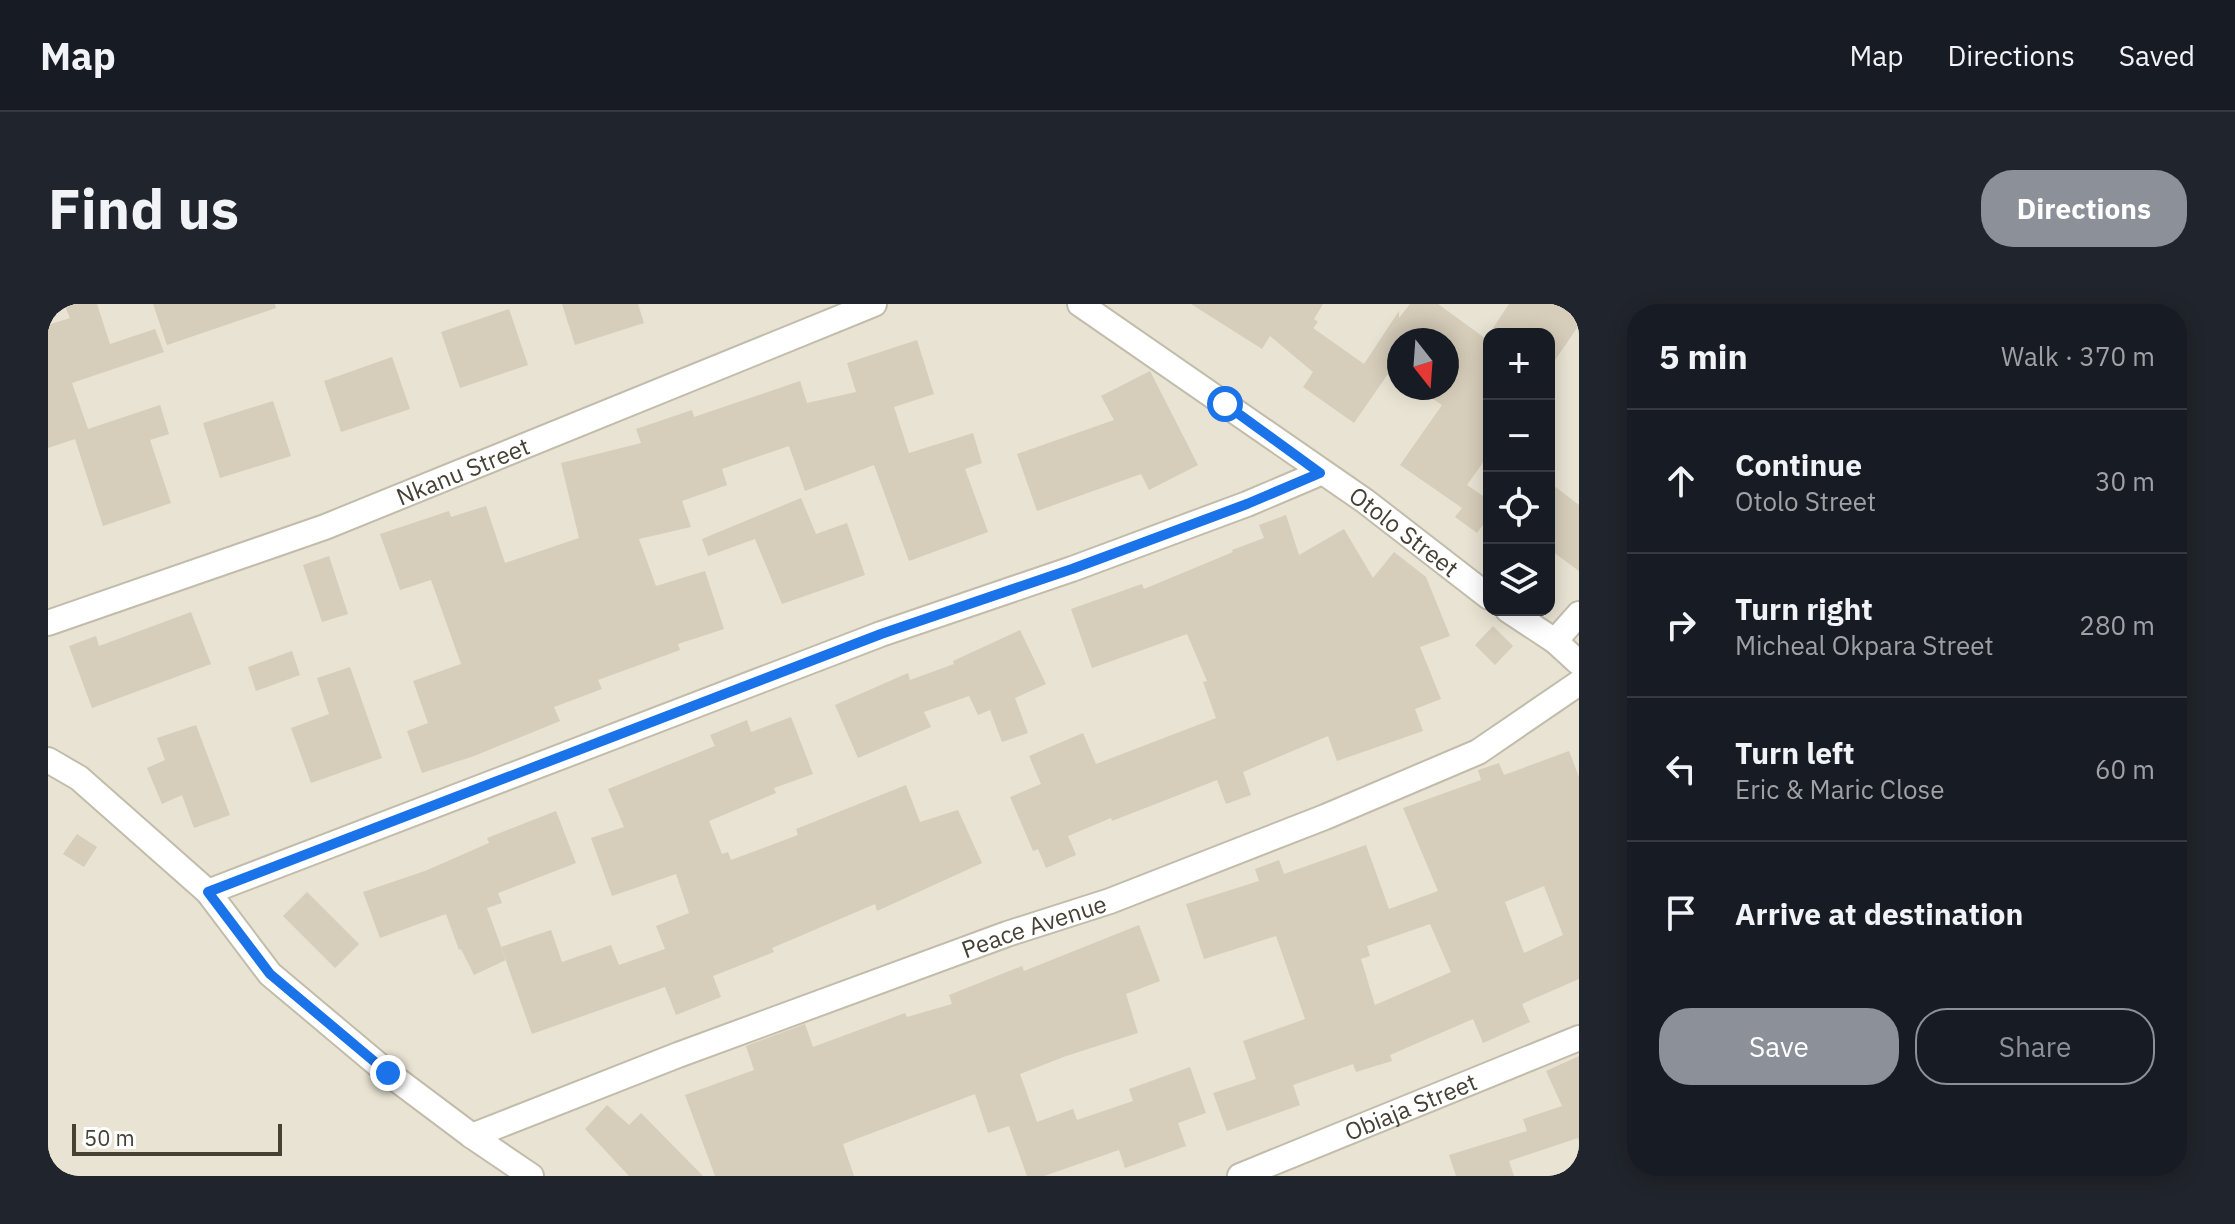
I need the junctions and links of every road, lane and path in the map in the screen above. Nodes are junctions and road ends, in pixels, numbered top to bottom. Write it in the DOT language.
graph roads {
  1 [pos="874,304"];
  2 [pos="1080,304"];
  3 [pos="1320,473"];
  4 [pos="1483,592"];
  5 [pos="1579,614"];
  6 [pos="1517,616"];
  7 [pos="48,623"];
  8 [pos="1555,641"];
  9 [pos="1579,663"];
  10 [pos="1579,683"];
  11 [pos="48,760"];
  12 [pos="208,892"];
  13 [pos="1579,1038"];
  14 [pos="472,1136"];
  15 [pos="531,1176"];
  16 [pos="1240,1176"];
  1 -- 7 [label="street, Nkanu Street"];
  2 -- 3 [label="street, Otolo Street"];
  3 -- 4 [label="street, Otolo Street"];
  3 -- 12 [label="street"];
  5 -- 8 [label="street"];
  6 -- 8 [label="street"];
  8 -- 9 [label="street"];
  10 -- 14 [label="street, Peace Avenue"];
  11 -- 12 [label="street"];
  12 -- 14 [label="street"];
  13 -- 16 [label="street, Obiaja Street"];
  14 -- 15 [label="street"];
}
